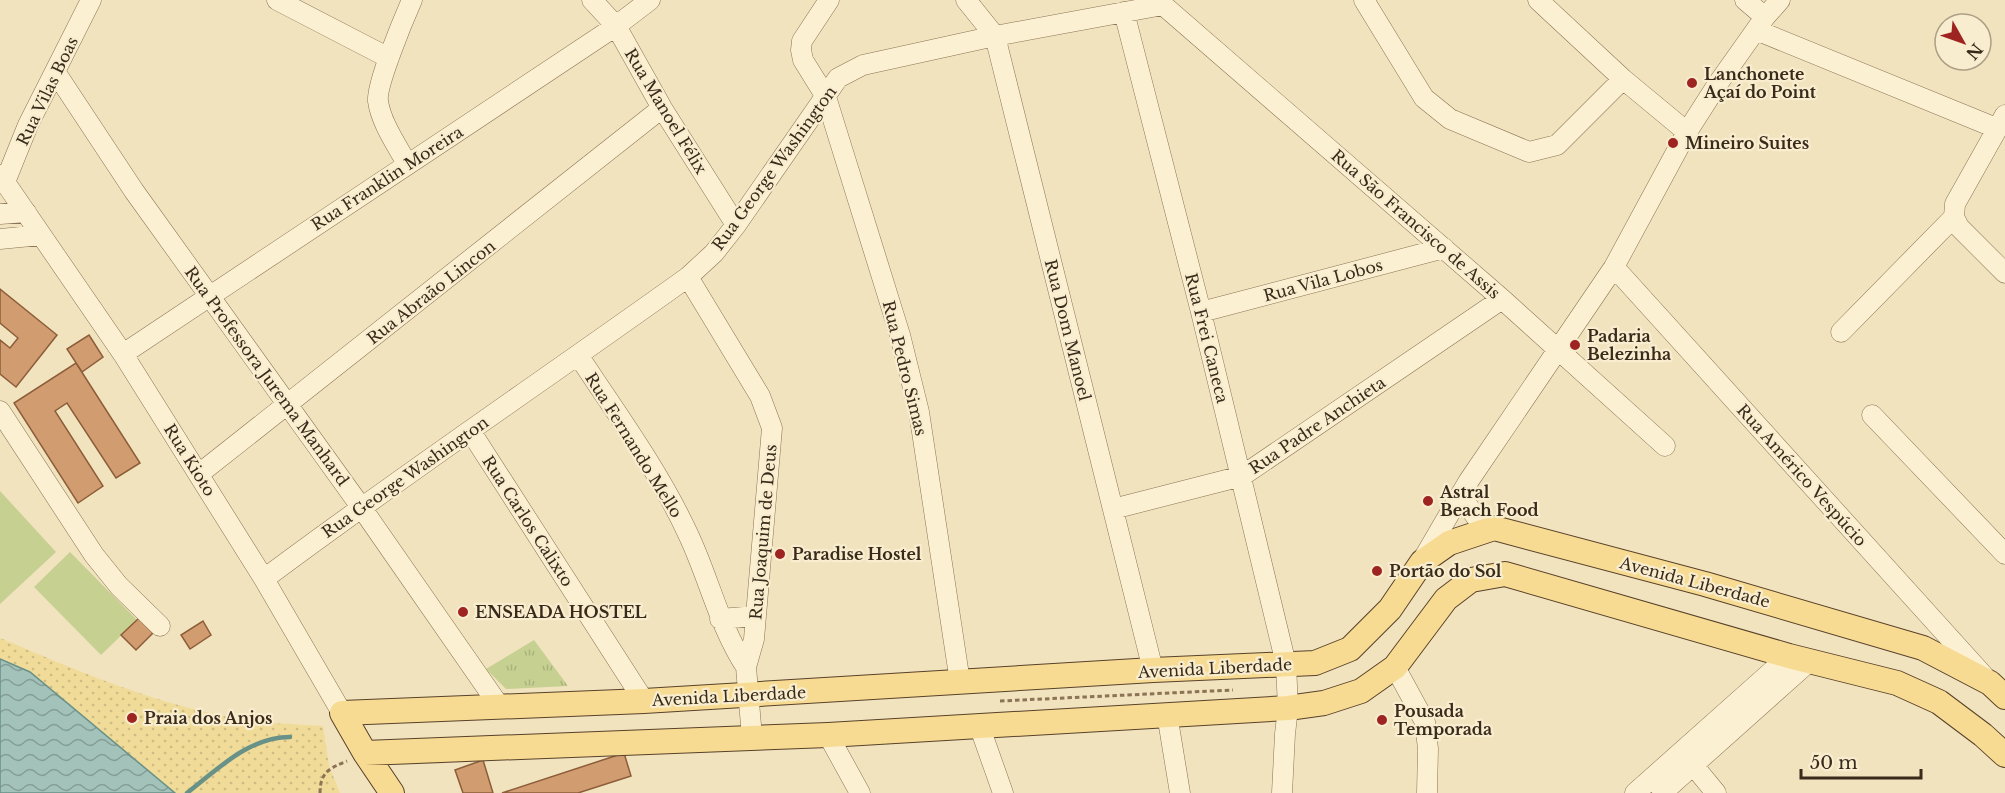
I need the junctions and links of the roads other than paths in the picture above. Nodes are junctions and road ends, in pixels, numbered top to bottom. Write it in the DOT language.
graph roads {
  1 [pos="277,0"];
  2 [pos="412,0"];
  3 [pos="592,0"];
  4 [pos="650,0"];
  5 [pos="829,0"];
  6 [pos="966,0"];
  7 [pos="1364,0"];
  8 [pos="1538,0"];
  9 [pos="1745,0"];
  10 [pos="1780,0"];
  11 [pos="1164,2"];
  12 [pos="82,5"];
  13 [pos="1124,12"];
  14 [pos="1761,24"];
  15 [pos="616,26"];
  16 [pos="995,36"];
  17 [pos="389,58"];
  18 [pos="56,73"];
  19 [pos="1623,80"];
  20 [pos="826,97"];
  21 [pos="662,108"];
  22 [pos="2001,121"];
  23 [pos="1687,132"];
  24 [pos="407,164"];
  25 [pos="2,179"];
  26 [pos="26,212"];
  27 [pos="0,214"];
  28 [pos="1954,217"];
  29 [pos="736,225"];
  30 [pos="41,235"];
  31 [pos="0,239"];
  32 [pos="1444,248"];
  33 [pos="1614,267"];
  34 [pos="2005,273"];
  35 [pos="688,277"];
  36 [pos="209,296"];
  37 [pos="1503,299"];
  38 [pos="1201,312"];
  39 [pos="1841,332"];
  40 [pos="1557,348"];
  41 [pos="123,354"];
  42 [pos="578,355"];
  43 [pos="288,406"];
  44 [pos="0,411"];
  45 [pos="1872,415"];
  46 [pos="471,432"];
  47 [pos="1665,446"];
  48 [pos="199,474"];
  49 [pos="1242,476"];
  50 [pos="1468,482"];
  51 [pos="361,507"];
  52 [pos="1113,509"];
  53 [pos="1494,528"];
  54 [pos="2005,554"];
  55 [pos="1422,562"];
  56 [pos="264,579"];
  57 [pos="756,616"];
  58 [pos="720,619"];
  59 [pos="160,626"];
  60 [pos="1800,658"];
  61 [pos="1286,664"];
  62 [pos="746,667"];
  63 [pos="1395,667"];
  64 [pos="1153,670"];
  65 [pos="960,682"];
  66 [pos="1998,690"];
  67 [pos="747,695"];
  68 [pos="644,701"];
  69 [pos="500,707"];
  70 [pos="1288,708"];
  71 [pos="342,713"];
  72 [pos="1167,714"];
  73 [pos="979,725"];
  74 [pos="828,735"];
  75 [pos="752,737"];
  76 [pos="365,753"];
  77 [pos="2005,755"];
  78 [pos="1693,765"];
  79 [pos="1659,787"];
  80 [pos="392,793"];
  81 [pos="860,793"];
  82 [pos="1003,793"];
  83 [pos="1180,793"];
  84 [pos="1282,793"];
  85 [pos="1427,793"];
  86 [pos="1635,793"];
  87 [pos="1716,793"];
  1 -- 17 [label="street"];
  2 -- 17 [label="street"];
  3 -- 15 [label="street, Rua Manoel Félix"];
  4 -- 15 [label="street, Rua Franklin Moreira"];
  5 -- 20 [label="street, Rua Pedro Simas"];
  6 -- 16 [label="street, Rua Dom Manoel"];
  7 -- 19 [label="street"];
  8 -- 19 [label="street"];
  9 -- 14 [label="street"];
  10 -- 14 [label="street"];
  11 -- 13 [label="street, Rua George Washington"];
  11 -- 32 [label="street, Rua São Francisco de Assis"];
  12 -- 18 [label="street, Rua Vilas Boas"];
  13 -- 16 [label="street, Rua George Washington"];
  13 -- 38 [label="street, Rua Frei Caneca"];
  14 -- 22 [label="street"];
  14 -- 23 [label="street"];
  15 -- 21 [label="street, Rua Manoel Félix"];
  15 -- 24 [label="street, Rua Franklin Moreira"];
  16 -- 20 [label="street, Rua George Washington"];
  16 -- 52 [label="street, Rua Dom Manoel"];
  17 -- 24 [label="street"];
  18 -- 25 [label="street, Rua Vilas Boas"];
  18 -- 36 [label="street, Rua Professora Jurema Manhard"];
  19 -- 23 [label="street"];
  20 -- 29 [label="street, Rua George Washington"];
  20 -- 65 [label="street, Rua Pedro Simas"];
  21 -- 29 [label="street, Rua Manoel Félix"];
  21 -- 43 [label="street, Rua Abraão Lincon"];
  22 -- 28 [label="street"];
  23 -- 33 [label="street"];
  24 -- 36 [label="street, Rua Franklin Moreira"];
  25 -- 26 [label="street, Rua Kioto"];
  26 -- 27 [label="street"];
  26 -- 30 [label="street, Rua Kioto"];
  28 -- 34 [label="street"];
  28 -- 39 [label="street"];
  29 -- 35 [label="street, Rua George Washington"];
  30 -- 31 [label="street"];
  30 -- 41 [label="street, Rua Kioto"];
  32 -- 37 [label="street, Rua São Francisco de Assis"];
  32 -- 38 [label="street, Rua Vila Lobos"];
  33 -- 40 [label="street"];
  33 -- 66 [label="street, Rua Américo Vespúcio"];
  35 -- 42 [label="street, Rua George Washington"];
  35 -- 57 [label="street, Rua Joaquim de Deus"];
  36 -- 41 [label="street, Rua Franklin Moreira"];
  36 -- 43 [label="street, Rua Professora Jurema Manhard"];
  37 -- 40 [label="street, Rua São Francisco de Assis"];
  37 -- 49 [label="street, Rua Padre Anchieta"];
  38 -- 49 [label="street, Rua Frei Caneca"];
  40 -- 47 [label="street, Rua São Francisco de Assis"];
  40 -- 50 [label="street"];
  41 -- 48 [label="street, Rua Kioto"];
  42 -- 46 [label="street, Rua George Washington"];
  42 -- 58 [label="street, Rua Fernando Mello"];
  43 -- 48 [label="street, Rua Abraão Lincon"];
  43 -- 51 [label="street, Rua Professora Jurema Manhard"];
  44 -- 59 [label="street"];
  45 -- 54 [label="street"];
  46 -- 51 [label="street, Rua George Washington"];
  46 -- 68 [label="street, Rua Carlos Calixto"];
  48 -- 56 [label="street, Rua Kioto"];
  49 -- 52 [label="street, Rua Padre Anchieta"];
  49 -- 61 [label="street, Rua Frei Caneca"];
  50 -- 53 [label="street"];
  50 -- 55 [label="street"];
  51 -- 56 [label="street, Rua George Washington"];
  51 -- 69 [label="street, Rua Professora Jurema Manhard"];
  52 -- 64 [label="street, Rua Dom Manoel"];
  53 -- 55 [label="main road, Avenida Liberdade"];
  53 -- 66 [label="main road, Avenida Liberdade"];
  55 -- 61 [label="main road, Avenida Liberdade"];
  56 -- 71 [label="street, Rua Kioto"];
  57 -- 58 [label="street"];
  57 -- 62 [label="street, Rua Joaquim de Deus"];
  58 -- 62 [label="street, Rua Fernando Mello"];
  60 -- 63 [label="main road"];
  60 -- 77 [label="main road"];
  60 -- 78 [label="street"];
  60 -- 79 [label="street"];
  61 -- 64 [label="main road, Avenida Liberdade"];
  61 -- 70 [label="street, Rua Frei Caneca"];
  62 -- 67 [label="street, Rua Joaquim de Deus"];
  63 -- 70 [label="main road"];
  63 -- 85 [label="street"];
  64 -- 65 [label="main road, Avenida Liberdade"];
  65 -- 67 [label="main road, Avenida Liberdade"];
  67 -- 68 [label="main road, Avenida Liberdade"];
  67 -- 75 [label="street, Rua Joaquim de Deus"];
  68 -- 69 [label="main road, Avenida Liberdade"];
  69 -- 71 [label="main road, Avenida Liberdade"];
  70 -- 72 [label="main road"];
  70 -- 84 [label="street, Rua Frei Caneca"];
  71 -- 76 [label="main road, Rua Kioto"];
  72 -- 73 [label="main road"];
  72 -- 83 [label="street"];
  73 -- 74 [label="main road"];
  73 -- 82 [label="street"];
  74 -- 75 [label="main road"];
  74 -- 81 [label="street"];
  75 -- 76 [label="main road"];
  76 -- 80 [label="main road, Rua Kioto"];
  78 -- 79 [label="street"];
  78 -- 87 [label="street"];
  79 -- 86 [label="street"];
}
